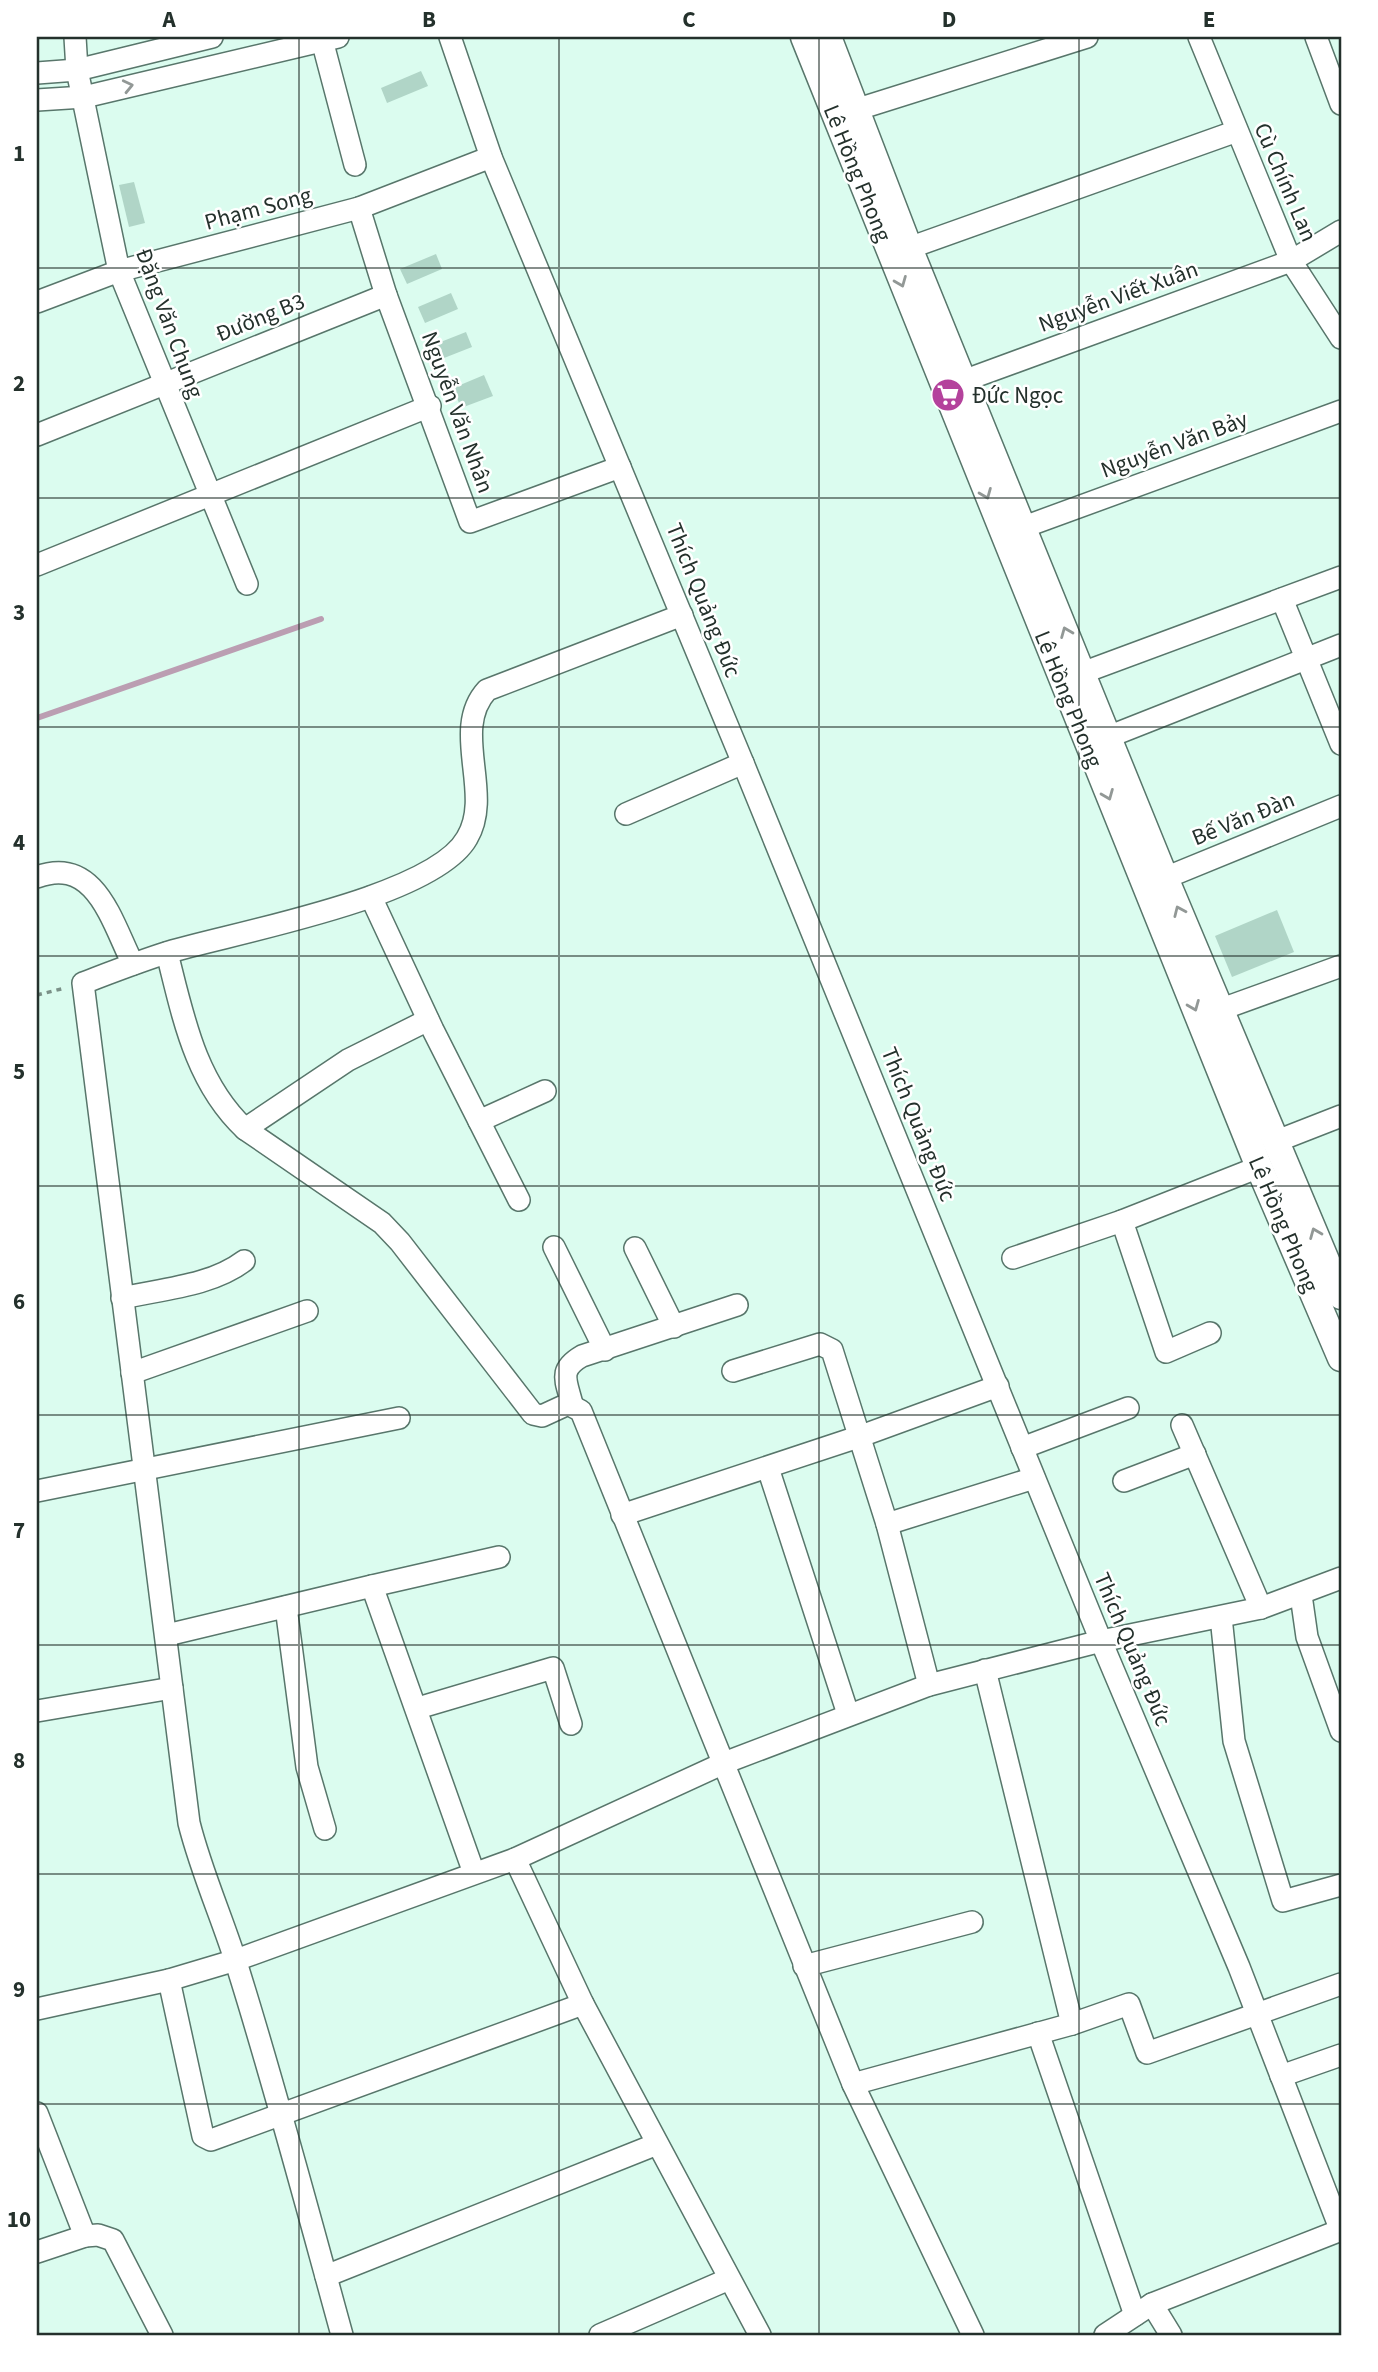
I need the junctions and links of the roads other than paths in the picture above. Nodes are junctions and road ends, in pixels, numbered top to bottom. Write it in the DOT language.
graph roads {
  1 [pos="75,37"];
  2 [pos="212,37"];
  3 [pos="450,37"];
  4 [pos="804,37"];
  5 [pos="828,37"];
  6 [pos="1087,37"];
  7 [pos="1199,37"];
  8 [pos="1316,37"];
  9 [pos="330,38"];
  10 [pos="1032,45"];
  11 [pos="77,70"];
  12 [pos="37,73"];
  13 [pos="831,78"];
  14 [pos="83,97"];
  15 [pos="37,100"];
  16 [pos="1341,104"];
  17 [pos="855,110"];
  18 [pos="1237,131"];
  19 [pos="491,157"];
  20 [pos="355,165"];
  21 [pos="359,208"];
  22 [pos="1341,231"];
  23 [pos="909,248"];
  24 [pos="1291,261"];
  25 [pos="119,271"];
  26 [pos="386,295"];
  27 [pos="37,302"];
  28 [pos="1341,338"];
  29 [pos="963,381"];
  30 [pos="163,385"];
  31 [pos="430,406"];
  32 [pos="1341,411"];
  33 [pos="37,435"];
  34 [pos="620,467"];
  35 [pos="210,495"];
  36 [pos="1024,527"];
  37 [pos="37,565"];
  38 [pos="1341,577"];
  39 [pos="247,584"];
  40 [pos="1282,598"];
  41 [pos="682,615"];
  42 [pos="1341,645"];
  43 [pos="1307,659"];
  44 [pos="1082,673"];
  45 [pos="1108,737"];
  46 [pos="1341,744"];
  47 [pos="743,763"];
  48 [pos="1341,806"];
  49 [pos="626,814"];
  50 [pos="37,877"];
  51 [pos="1155,882"];
  52 [pos="371,897"];
  53 [pos="167,953"];
  54 [pos="133,964"];
  55 [pos="1341,966"];
  56 [pos="1222,1010"];
  57 [pos="428,1020"];
  58 [pos="544,1091"];
  59 [pos="1341,1116"];
  60 [pos="479,1121"];
  61 [pos="245,1129"];
  62 [pos="1277,1141"];
  63 [pos="1259,1167"];
  64 [pos="519,1200"];
  65 [pos="1122,1221"];
  66 [pos="554,1247"];
  67 [pos="635,1248"];
  68 [pos="1013,1258"];
  69 [pos="1334,1260"];
  70 [pos="244,1261"];
  71 [pos="1341,1296"];
  72 [pos="122,1298"];
  73 [pos="737,1305"];
  74 [pos="307,1311"];
  75 [pos="674,1326"];
  76 [pos="1210,1333"];
  77 [pos="605,1350"];
  78 [pos="1341,1358"];
  79 [pos="733,1371"];
  80 [pos="132,1373"];
  81 [pos="998,1386"];
  82 [pos="572,1404"];
  83 [pos="1128,1409"];
  84 [pos="399,1418"];
  85 [pos="1182,1424"];
  86 [pos="861,1436"];
  87 [pos="1022,1448"];
  88 [pos="1195,1454"];
  89 [pos="768,1468"];
  90 [pos="145,1469"];
  91 [pos="1034,1478"];
  92 [pos="1124,1482"];
  93 [pos="37,1491"];
  94 [pos="622,1515"];
  95 [pos="887,1524"];
  96 [pos="499,1556"];
  97 [pos="372,1586"];
  98 [pos="1339,1586"];
  99 [pos="1301,1595"];
  100 [pos="286,1607"];
  101 [pos="1261,1608"];
  102 [pos="1221,1617"];
  103 [pos="167,1635"];
  104 [pos="1101,1641"];
  105 [pos="985,1670"];
  106 [pos="929,1685"];
  107 [pos="172,1688"];
  108 [pos="418,1708"];
  109 [pos="37,1712"];
  110 [pos="848,1714"];
  111 [pos="571,1724"];
  112 [pos="1341,1731"];
  113 [pos="724,1763"];
  114 [pos="326,1829"];
  115 [pos="515,1859"];
  116 [pos="474,1873"];
  117 [pos="1341,1885"];
  118 [pos="972,1922"];
  119 [pos="236,1960"];
  120 [pos="804,1966"];
  121 [pos="169,1980"];
  122 [pos="1341,1984"];
  123 [pos="37,2003"];
  124 [pos="583,2004"];
  125 [pos="1258,2015"];
  126 [pos="1072,2024"];
  127 [pos="1038,2033"];
  128 [pos="1341,2055"];
  129 [pos="1281,2076"];
  130 [pos="853,2084"];
  131 [pos="37,2113"];
  132 [pos="283,2115"];
  133 [pos="657,2144"];
  134 [pos="1341,2231"];
  135 [pos="85,2236"];
  136 [pos="37,2252"];
  137 [pos="326,2276"];
  138 [pos="729,2279"];
  139 [pos="1143,2310"];
  140 [pos="162,2335"];
  141 [pos="342,2335"];
  142 [pos="600,2335"];
  143 [pos="760,2335"];
  144 [pos="973,2335"];
  145 [pos="1105,2335"];
  146 [pos="1171,2335"];
  1 -- 11 [label="street, Đặng Văn Chung"];
  2 -- 11 [label="street"];
  3 -- 19 [label="street, Thích Quảng Đức"];
  4 -- 13 [label="main road, Lê Hồng Phong"];
  5 -- 13 [label="main road, Lê Hồng Phong"];
  6 -- 10 [label="street"];
  7 -- 18 [label="street, Cù Chính Lan"];
  8 -- 16 [label="street"];
  14 -- 9 [label="street, one-way"];
  9 -- 20 [label="street"];
  10 -- 17 [label="street"];
  11 -- 12 [label="street"];
  11 -- 14 [label="street, Đặng Văn Chung"];
  13 -- 17 [label="main road, Lê Hồng Phong"];
  13 -- 51 [label="main road, Lê Hồng Phong, one-way"];
  14 -- 15 [label="street"];
  14 -- 25 [label="street, Đặng Văn Chung"];
  17 -- 23 [label="main road, Lê Hồng Phong"];
  18 -- 23 [label="street"];
  18 -- 24 [label="street, Cù Chính Lan"];
  19 -- 21 [label="street, Phạm Song"];
  19 -- 34 [label="street, Thích Quảng Đức"];
  21 -- 25 [label="street, Phạm Song"];
  21 -- 26 [label="street, Nguyễn Văn Nhân"];
  22 -- 24 [label="street, Nguyễn Viết Xuân"];
  23 -- 29 [label="main road, Lê Hồng Phong"];
  24 -- 28 [label="street, Cù Chính Lan"];
  24 -- 29 [label="street, Nguyễn Viết Xuân"];
  25 -- 27 [label="street, Phạm Song"];
  25 -- 30 [label="street, Đặng Văn Chung"];
  26 -- 30 [label="street, Đường B3"];
  26 -- 31 [label="street, Nguyễn Văn Nhân"];
  29 -- 36 [label="main road, Lê Hồng Phong"];
  30 -- 33 [label="street, Đường B3"];
  30 -- 35 [label="street, Đặng Văn Chung"];
  31 -- 34 [label="street, Nguyễn Văn Nhân"];
  31 -- 35 [label="street"];
  32 -- 36 [label="street, Nguyễn Văn Bảy"];
  34 -- 41 [label="street, Thích Quảng Đức"];
  35 -- 37 [label="street"];
  35 -- 39 [label="street, Đặng Văn Chung"];
  44 -- 36 [label="main road, Lê Hồng Phong, one-way"];
  38 -- 40 [label="street"];
  40 -- 43 [label="street"];
  40 -- 44 [label="street"];
  41 -- 47 [label="street, Thích Quảng Đức"];
  41 -- 52 [label="street"];
  42 -- 43 [label="street"];
  43 -- 45 [label="street"];
  43 -- 46 [label="street"];
  44 -- 45 [label="main road, Lê Hồng Phong"];
  45 -- 51 [label="main road, Lê Hồng Phong"];
  47 -- 49 [label="street"];
  47 -- 81 [label="street, Thích Quảng Đức"];
  48 -- 51 [label="street, Bế Văn Đàn"];
  50 -- 54 [label="street"];
  56 -- 51 [label="main road, Lê Hồng Phong, one-way"];
  51 -- 63 [label="main road, Lê Hồng Phong, one-way"];
  52 -- 53 [label="street"];
  52 -- 57 [label="street"];
  53 -- 54 [label="street"];
  53 -- 61 [label="street"];
  54 -- 72 [label="street"];
  55 -- 56 [label="street"];
  56 -- 62 [label="main road, Lê Hồng Phong"];
  57 -- 60 [label="street"];
  57 -- 61 [label="street"];
  58 -- 60 [label="street"];
  59 -- 62 [label="street"];
  60 -- 64 [label="street"];
  61 -- 82 [label="street"];
  69 -- 62 [label="main road, Lê Hồng Phong, one-way"];
  63 -- 65 [label="street"];
  63 -- 78 [label="main road, Lê Hồng Phong"];
  65 -- 68 [label="street"];
  65 -- 76 [label="street"];
  66 -- 77 [label="street"];
  67 -- 75 [label="street"];
  69 -- 71 [label="main road, Lê Hồng Phong"];
  70 -- 72 [label="street"];
  72 -- 80 [label="street"];
  73 -- 75 [label="street"];
  74 -- 80 [label="street"];
  75 -- 77 [label="street"];
  77 -- 82 [label="street"];
  79 -- 86 [label="street"];
  80 -- 90 [label="street"];
  81 -- 86 [label="street"];
  81 -- 87 [label="street, Thích Quảng Đức"];
  82 -- 94 [label="street"];
  83 -- 87 [label="street"];
  84 -- 90 [label="street"];
  85 -- 88 [label="street"];
  86 -- 89 [label="street"];
  86 -- 95 [label="street"];
  87 -- 91 [label="street, Thích Quảng Đức"];
  88 -- 92 [label="street"];
  88 -- 101 [label="street"];
  89 -- 94 [label="street"];
  89 -- 110 [label="street"];
  90 -- 93 [label="street"];
  90 -- 103 [label="street"];
  91 -- 95 [label="street"];
  91 -- 104 [label="street, Thích Quảng Đức"];
  94 -- 113 [label="street"];
  95 -- 106 [label="street"];
  96 -- 97 [label="street"];
  97 -- 100 [label="street"];
  97 -- 108 [label="street"];
  98 -- 99 [label="street"];
  99 -- 101 [label="street"];
  99 -- 112 [label="street"];
  100 -- 103 [label="street"];
  100 -- 114 [label="street"];
  101 -- 102 [label="street"];
  102 -- 104 [label="street"];
  102 -- 117 [label="street"];
  103 -- 107 [label="street"];
  104 -- 105 [label="street"];
  104 -- 125 [label="street, Thích Quảng Đức"];
  105 -- 106 [label="street"];
  105 -- 126 [label="street"];
  106 -- 110 [label="street"];
  107 -- 109 [label="street"];
  107 -- 119 [label="street"];
  108 -- 111 [label="street"];
  108 -- 116 [label="street"];
  110 -- 113 [label="street"];
  113 -- 115 [label="street"];
  113 -- 120 [label="street"];
  115 -- 116 [label="street"];
  115 -- 124 [label="street"];
  116 -- 119 [label="street"];
  118 -- 120 [label="street"];
  119 -- 121 [label="street"];
  119 -- 132 [label="street"];
  120 -- 130 [label="street"];
  121 -- 123 [label="street"];
  121 -- 132 [label="street"];
  122 -- 125 [label="street"];
  124 -- 132 [label="street"];
  124 -- 133 [label="street"];
  125 -- 126 [label="street"];
  125 -- 129 [label="street, Thích Quảng Đức"];
  126 -- 127 [label="street"];
  127 -- 130 [label="street"];
  127 -- 139 [label="street"];
  128 -- 129 [label="street"];
  129 -- 134 [label="street, Thích Quảng Đức"];
  130 -- 144 [label="street"];
  131 -- 135 [label="street"];
  132 -- 137 [label="street"];
  133 -- 137 [label="street"];
  133 -- 138 [label="street"];
  134 -- 139 [label="street"];
  135 -- 136 [label="street"];
  135 -- 140 [label="street"];
  137 -- 141 [label="street"];
  138 -- 142 [label="street"];
  138 -- 143 [label="street"];
  139 -- 145 [label="street"];
  139 -- 146 [label="street"];
}
